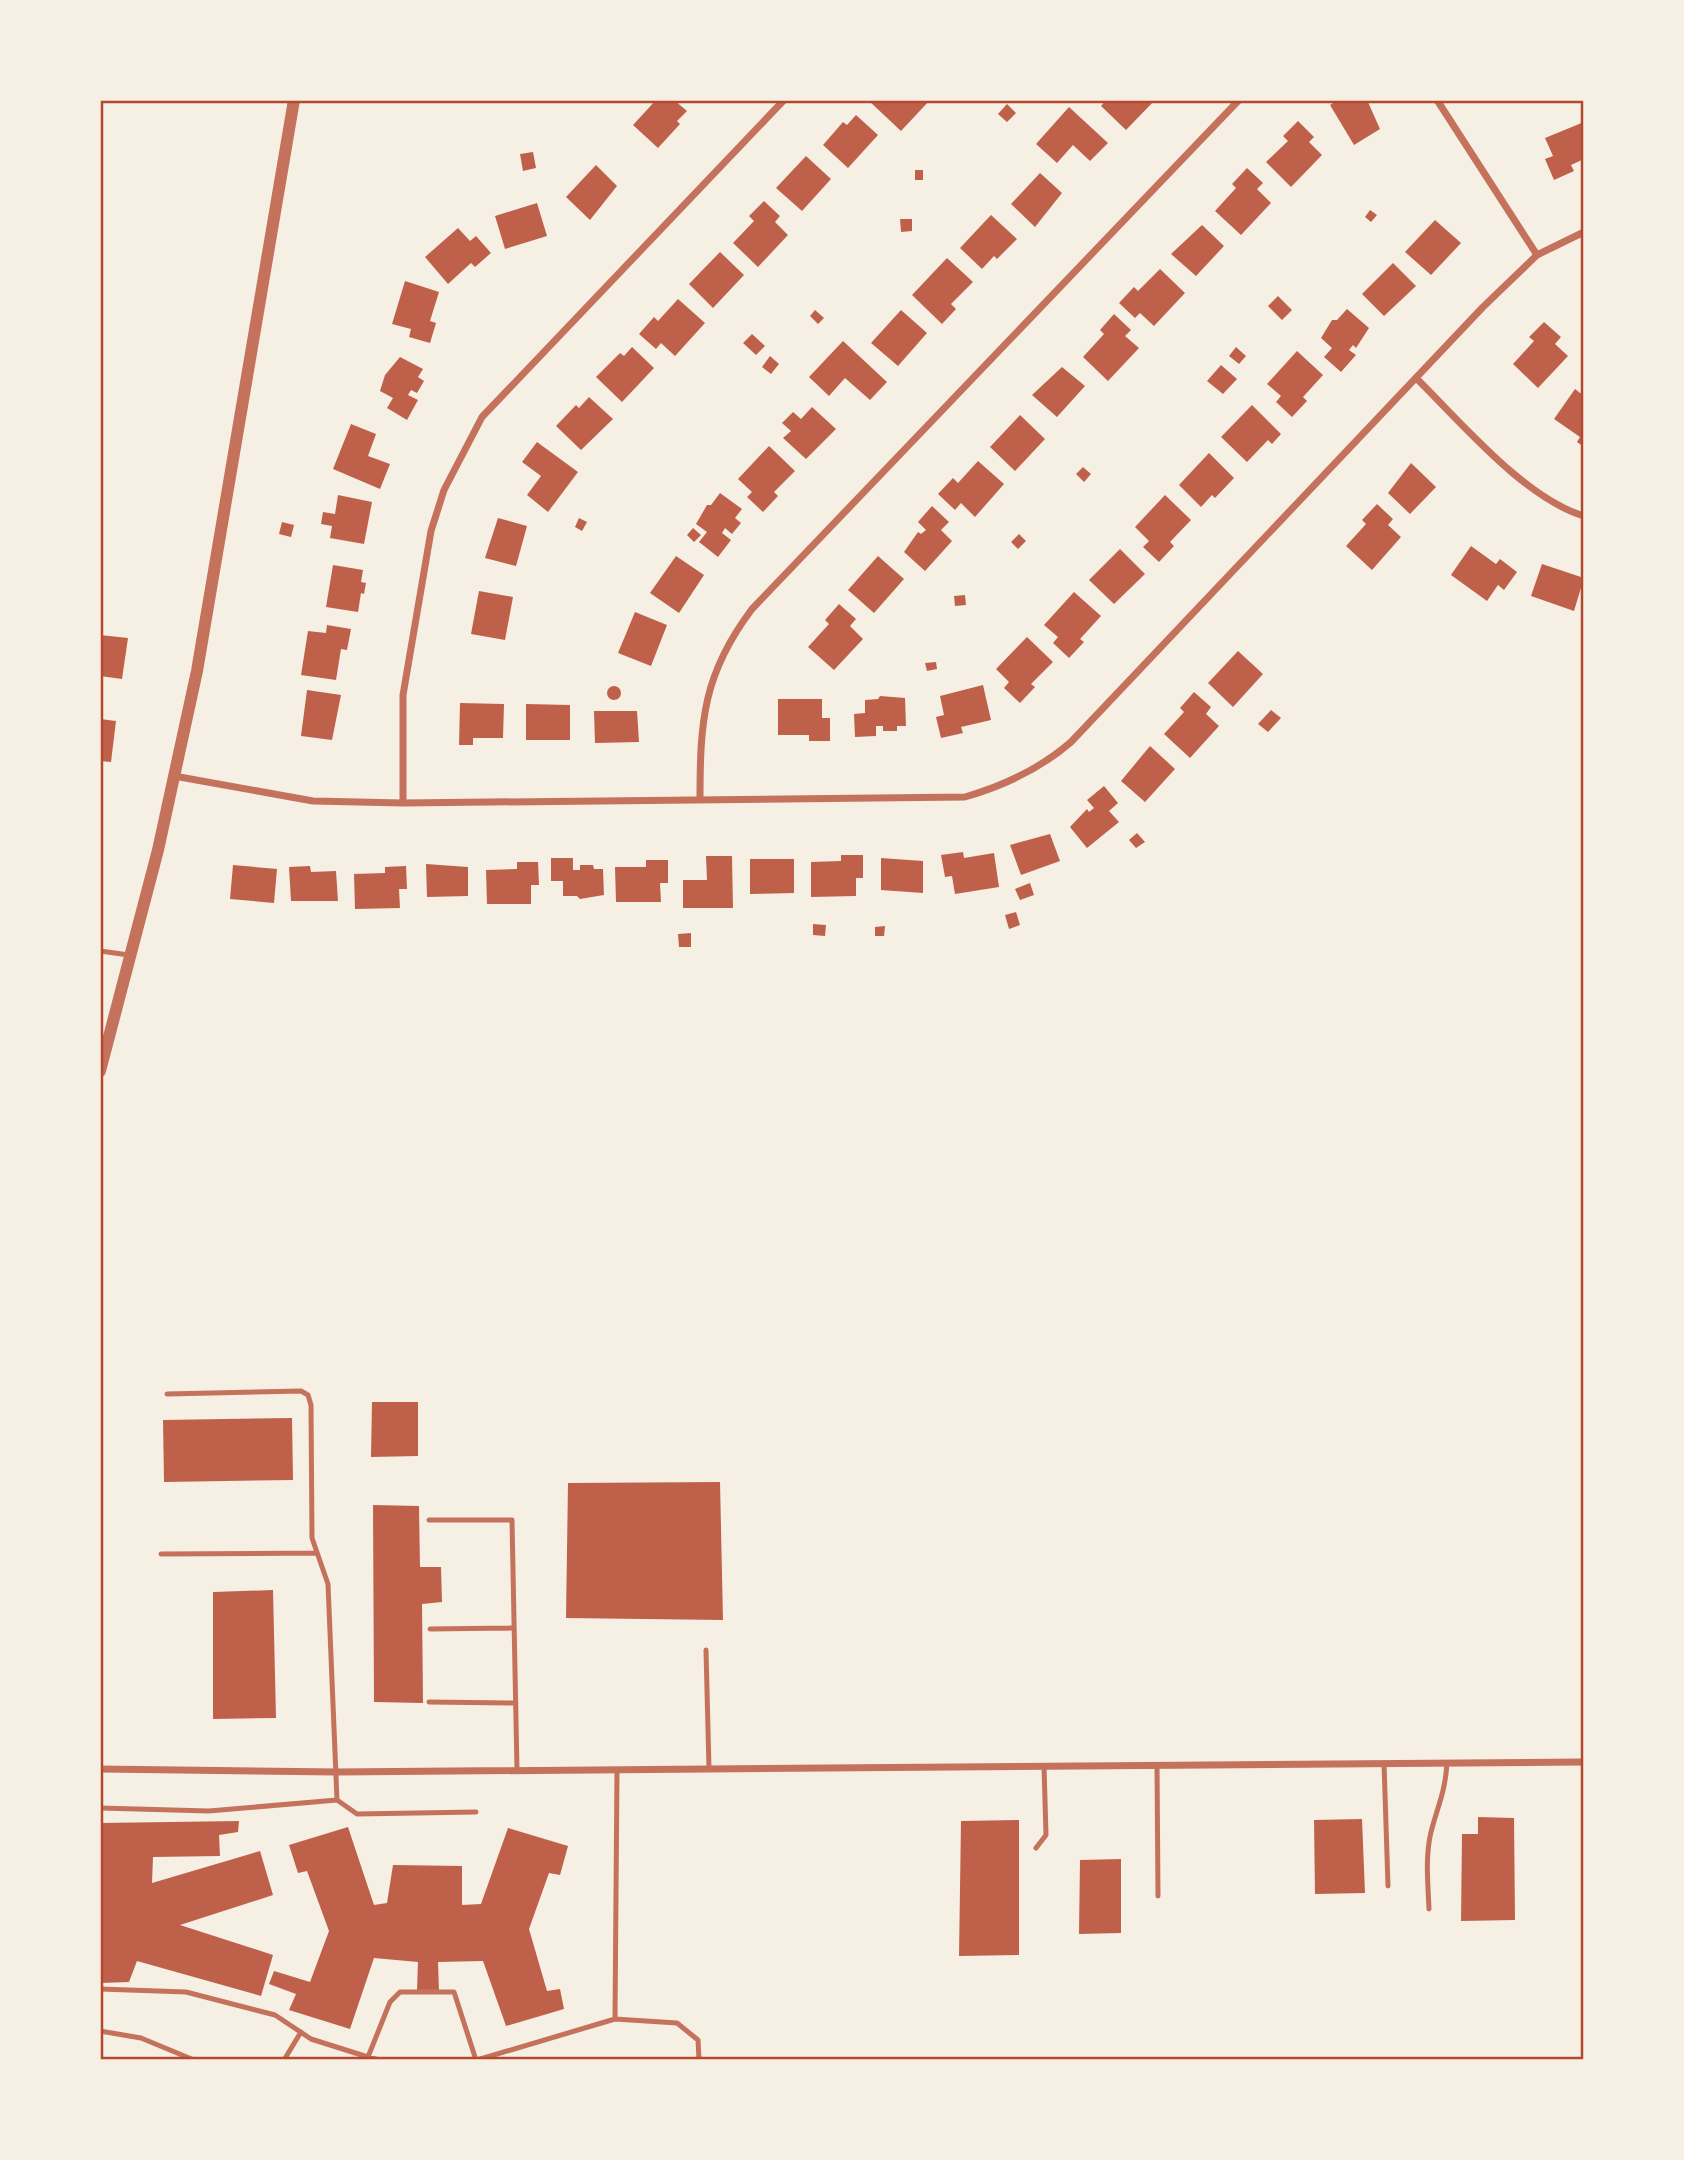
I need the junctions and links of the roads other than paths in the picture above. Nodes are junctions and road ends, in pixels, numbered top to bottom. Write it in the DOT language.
graph roads {
  1 [pos="294,100"];
  2 [pos="784,100"];
  3 [pos="1239,100"];
  4 [pos="1437,100"];
  5 [pos="1584,232"];
  6 [pos="1537,255"];
  7 [pos="1416,378"];
  8 [pos="1584,516"];
  9 [pos="174,776"];
  10 [pos="700,800"];
  11 [pos="403,803"];
  12 [pos="100,951"];
  13 [pos="132,956"];
  14 [pos="100,1071"];
  15 [pos="167,1394"];
  16 [pos="429,1520"];
  17 [pos="317,1553"];
  18 [pos="161,1554"];
  19 [pos="514,1628"];
  20 [pos="430,1629"];
  21 [pos="706,1650"];
  22 [pos="429,1702"];
  23 [pos="516,1703"];
  24 [pos="1584,1762"];
  25 [pos="1384,1763"];
  26 [pos="1447,1763"];
  27 [pos="1157,1765"];
  28 [pos="1044,1766"];
  29 [pos="100,1769"];
  30 [pos="709,1769"];
  31 [pos="517,1770"];
  32 [pos="617,1770"];
  33 [pos="337,1772"];
  34 [pos="337,1800"];
  35 [pos="100,1808"];
  36 [pos="477,1812"];
  37 [pos="1036,1848"];
  38 [pos="1388,1886"];
  39 [pos="1158,1896"];
  40 [pos="1429,1909"];
  41 [pos="100,1989"];
  42 [pos="615,2019"];
  43 [pos="100,2031"];
  44 [pos="300,2032"];
  45 [pos="368,2057"];
  46 [pos="194,2060"];
  47 [pos="284,2060"];
  48 [pos="379,2060"];
  49 [pos="476,2060"];
  50 [pos="698,2060"];
  1 -- 9 [label="street"];
  2 -- 11 [label="street"];
  3 -- 10 [label="street"];
  4 -- 6 [label="street"];
  5 -- 6 [label="street"];
  6 -- 7 [label="street"];
  7 -- 8 [label="street"];
  7 -- 10 [label="street"];
  9 -- 11 [label="street"];
  9 -- 13 [label="street"];
  10 -- 11 [label="street"];
  12 -- 13 [label="lane"];
  13 -- 14 [label="street"];
  15 -- 17 [label="lane"];
  16 -- 19 [label="lane"];
  17 -- 18 [label="lane"];
  17 -- 33 [label="lane"];
  19 -- 20 [label="lane"];
  19 -- 23 [label="lane"];
  21 -- 30 [label="lane"];
  22 -- 23 [label="lane"];
  23 -- 31 [label="lane"];
  24 -- 26 [label="street"];
  25 -- 26 [label="street"];
  25 -- 27 [label="street"];
  25 -- 38 [label="lane"];
  26 -- 40 [label="lane"];
  27 -- 28 [label="street"];
  27 -- 39 [label="lane"];
  28 -- 30 [label="street"];
  28 -- 37 [label="lane"];
  29 -- 33 [label="street"];
  30 -- 32 [label="street"];
  31 -- 32 [label="street"];
  31 -- 33 [label="street"];
  32 -- 42 [label="lane"];
  33 -- 34 [label="lane"];
  34 -- 35 [label="lane"];
  34 -- 36 [label="lane"];
  41 -- 44 [label="lane"];
  42 -- 49 [label="lane"];
  42 -- 50 [label="lane"];
  43 -- 46 [label="lane"];
  44 -- 45 [label="lane"];
  44 -- 47 [label="lane"];
  45 -- 48 [label="lane"];
  45 -- 49 [label="lane"];
}
